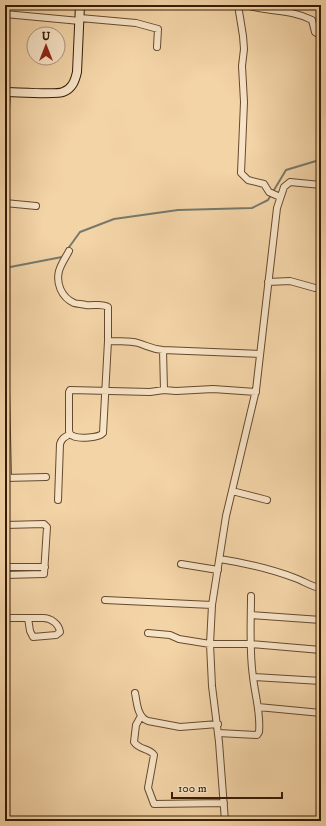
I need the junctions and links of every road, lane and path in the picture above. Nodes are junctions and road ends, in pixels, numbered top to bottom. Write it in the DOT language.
graph roads {
  1 [pos="80,5"];
  2 [pos="238,5"];
  3 [pos="246,5"];
  4 [pos="5,14"];
  5 [pos="80,19"];
  6 [pos="321,36"];
  7 [pos="157,47"];
  8 [pos="6,92"];
  9 [pos="5,126"];
  10 [pos="321,185"];
  11 [pos="279,197"];
  12 [pos="5,203"];
  13 [pos="36,206"];
  14 [pos="69,251"];
  15 [pos="268,282"];
  16 [pos="315,288"];
  17 [pos="108,341"];
  18 [pos="163,350"];
  19 [pos="260,354"];
  20 [pos="164,390"];
  21 [pos="6,391"];
  22 [pos="105,392"];
  23 [pos="256,392"];
  24 [pos="70,434"];
  25 [pos="46,477"];
  26 [pos="6,478"];
  27 [pos="232,491"];
  28 [pos="58,500"];
  29 [pos="267,500"];
  30 [pos="5,525"];
  31 [pos="220,559"];
  32 [pos="181,564"];
  33 [pos="5,567"];
  34 [pos="45,567"];
  35 [pos="218,570"];
  36 [pos="5,575"];
  37 [pos="321,588"];
  38 [pos="251,596"];
  39 [pos="105,600"];
  40 [pos="212,605"];
  41 [pos="251,615"];
  42 [pos="5,618"];
  43 [pos="28,618"];
  44 [pos="321,620"];
  45 [pos="148,633"];
  46 [pos="210,644"];
  47 [pos="250,644"];
  48 [pos="321,650"];
  49 [pos="253,677"];
  50 [pos="321,681"];
  51 [pos="135,693"];
  52 [pos="258,707"];
  53 [pos="321,712"];
  54 [pos="141,716"];
  55 [pos="218,724"];
  56 [pos="218,732"];
  57 [pos="224,803"];
  58 [pos="225,821"];
  1 -- 5 [label="main road"];
  2 -- 11 [label="street"];
  3 -- 6 [label="street"];
  4 -- 5 [label="street"];
  5 -- 7 [label="street"];
  5 -- 8 [label="main road"];
  8 -- 9 [label="street"];
  10 -- 11 [label="street"];
  11 -- 15 [label="street"];
  12 -- 13 [label="street"];
  14 -- 17 [label="street"];
  15 -- 16 [label="street"];
  15 -- 19 [label="street"];
  17 -- 18 [label="street"];
  17 -- 22 [label="street"];
  18 -- 19 [label="street"];
  18 -- 20 [label="street"];
  19 -- 23 [label="street"];
  20 -- 22 [label="street"];
  20 -- 23 [label="street"];
  21 -- 26 [label="street"];
  22 -- 24 [label="street"];
  22 -- 24 [label="street"];
  23 -- 27 [label="street"];
  24 -- 28 [label="street"];
  25 -- 26 [label="street"];
  27 -- 29 [label="street"];
  27 -- 31 [label="street"];
  30 -- 34 [label="street"];
  31 -- 35 [label="street"];
  31 -- 37 [label="street"];
  32 -- 35 [label="street"];
  33 -- 34 [label="street"];
  34 -- 36 [label="street"];
  35 -- 40 [label="street"];
  38 -- 41 [label="street"];
  39 -- 40 [label="street"];
  40 -- 46 [label="street"];
  41 -- 44 [label="street"];
  41 -- 47 [label="street"];
  42 -- 43 [label="street"];
  43 -- 43 [label="street"];
  45 -- 46 [label="street"];
  46 -- 47 [label="street"];
  46 -- 55 [label="street"];
  47 -- 48 [label="street"];
  47 -- 49 [label="street"];
  49 -- 50 [label="street"];
  49 -- 52 [label="street"];
  51 -- 54 [label="street"];
  52 -- 53 [label="street"];
  52 -- 56 [label="street"];
  54 -- 55 [label="street"];
  54 -- 57 [label="street"];
  55 -- 56 [label="street"];
  56 -- 57 [label="street"];
  57 -- 58 [label="street"];
}
